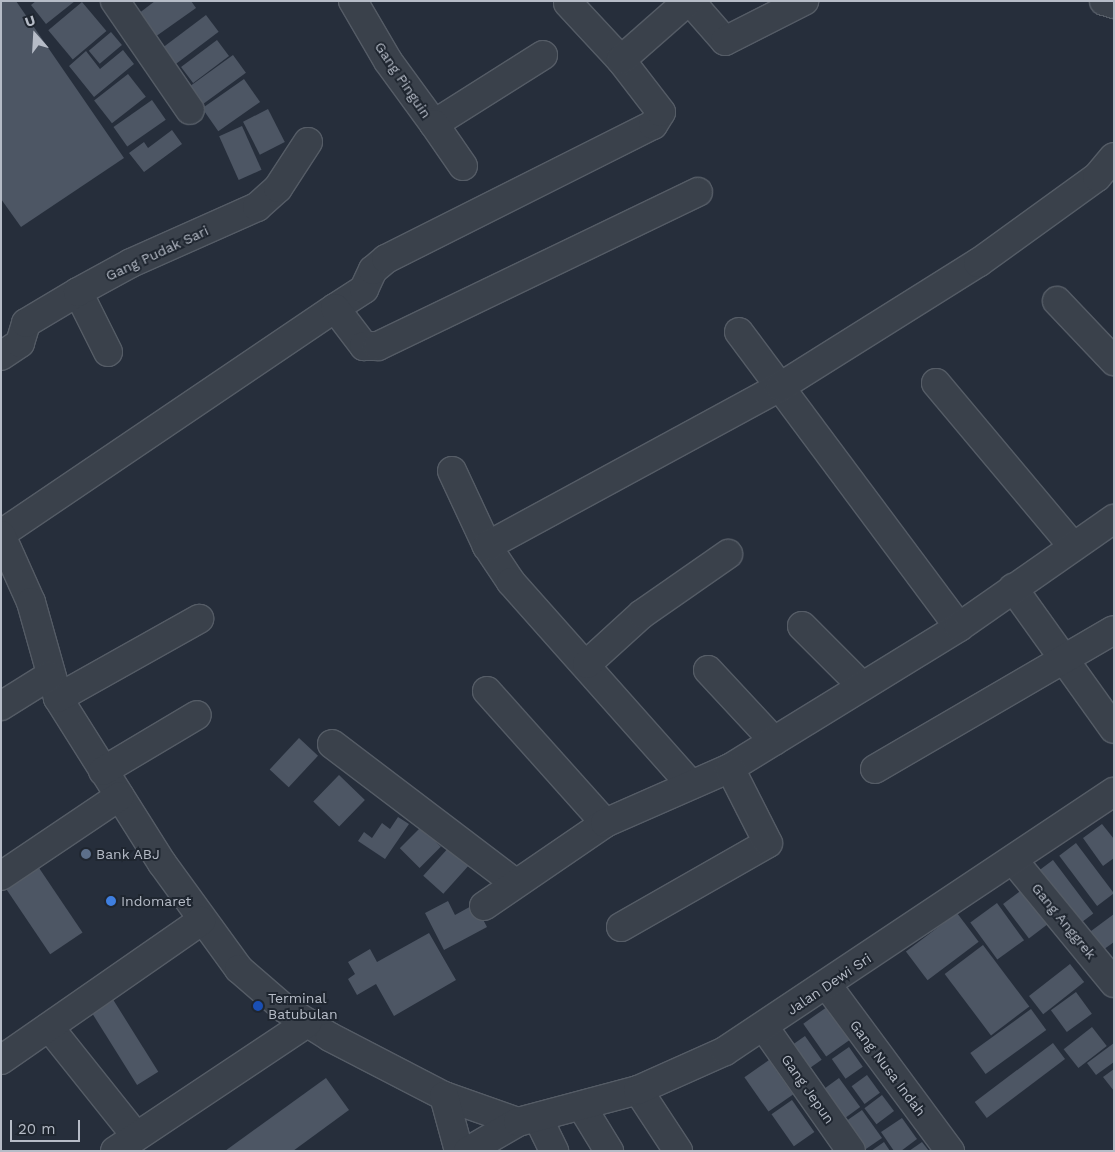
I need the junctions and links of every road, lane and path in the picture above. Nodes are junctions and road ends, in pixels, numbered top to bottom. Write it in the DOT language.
graph roads {
  1 [pos="115,1"];
  2 [pos="353,1"];
  3 [pos="689,1"];
  4 [pos="804,1"];
  5 [pos="1104,1"];
  6 [pos="568,3"];
  7 [pos="1114,4"];
  8 [pos="543,55"];
  9 [pos="622,60"];
  10 [pos="190,110"];
  11 [pos="434,124"];
  12 [pos="308,142"];
  13 [pos="1114,157"];
  14 [pos="463,166"];
  15 [pos="698,192"];
  16 [pos="78,292"];
  17 [pos="1057,301"];
  18 [pos="335,308"];
  19 [pos="738,332"];
  20 [pos="108,352"];
  21 [pos="1,356"];
  22 [pos="1114,361"];
  23 [pos="936,383"];
  24 [pos="780,388"];
  25 [pos="452,471"];
  26 [pos="1114,519"];
  27 [pos="1,535"];
  28 [pos="487,546"];
  29 [pos="1073,546"];
  30 [pos="728,554"];
  31 [pos="1013,588"];
  32 [pos="199,620"];
  33 [pos="802,626"];
  34 [pos="959,627"];
  35 [pos="1114,630"];
  36 [pos="1067,658"];
  37 [pos="587,664"];
  38 [pos="708,670"];
  39 [pos="862,686"];
  40 [pos="54,687"];
  41 [pos="487,691"];
  42 [pos="1,706"];
  43 [pos="197,715"];
  44 [pos="1114,729"];
  45 [pos="774,741"];
  46 [pos="332,744"];
  47 [pos="730,768"];
  48 [pos="875,769"];
  49 [pos="103,771"];
  50 [pos="691,785"];
  51 [pos="1114,792"];
  52 [pos="120,796"];
  53 [pos="605,823"];
  54 [pos="1014,860"];
  55 [pos="1,876"];
  56 [pos="515,883"];
  57 [pos="484,906"];
  58 [pos="201,921"];
  59 [pos="621,927"];
  60 [pos="1114,983"];
  61 [pos="827,986"];
  62 [pos="307,1023"];
  63 [pos="48,1027"];
  64 [pos="764,1027"];
  65 [pos="1,1060"];
  66 [pos="638,1090"];
  67 [pos="444,1096"];
  68 [pos="582,1107"];
  69 [pos="528,1120"];
  70 [pos="126,1143"];
  71 [pos="459,1151"];
  72 [pos="468,1151"];
  73 [pos="554,1151"];
  74 [pos="609,1151"];
  75 [pos="678,1151"];
  76 [pos="851,1151"];
  77 [pos="950,1151"];
  1 -- 10 [label="street"];
  2 -- 11 [label="street, Gang Pinguin"];
  3 -- 4 [label="street"];
  3 -- 9 [label="street"];
  5 -- 7 [label="street"];
  6 -- 9 [label="street"];
  8 -- 11 [label="street, Gang Pinguin"];
  9 -- 18 [label="street"];
  11 -- 14 [label="street"];
  12 -- 16 [label="street, Gang Pudak Sari"];
  13 -- 24 [label="street"];
  15 -- 18 [label="street"];
  16 -- 20 [label="street"];
  16 -- 21 [label="street, Gang Pudak Sari"];
  17 -- 22 [label="street"];
  18 -- 27 [label="street"];
  19 -- 24 [label="street"];
  23 -- 29 [label="street"];
  24 -- 28 [label="street"];
  24 -- 34 [label="street"];
  25 -- 28 [label="street"];
  26 -- 29 [label="street"];
  27 -- 40 [label="street"];
  28 -- 37 [label="street"];
  29 -- 31 [label="street"];
  30 -- 37 [label="street"];
  31 -- 34 [label="street"];
  31 -- 36 [label="street"];
  32 -- 40 [label="street"];
  33 -- 39 [label="street"];
  34 -- 39 [label="street"];
  35 -- 36 [label="street"];
  36 -- 44 [label="street"];
  36 -- 48 [label="street"];
  37 -- 50 [label="street"];
  38 -- 45 [label="street"];
  39 -- 45 [label="street"];
  40 -- 42 [label="street"];
  40 -- 49 [label="street"];
  41 -- 53 [label="street"];
  43 -- 49 [label="street"];
  45 -- 47 [label="street"];
  46 -- 56 [label="street"];
  47 -- 50 [label="street"];
  47 -- 59 [label="street"];
  49 -- 52 [label="street"];
  50 -- 53 [label="street"];
  51 -- 54 [label="street, Jalan Dewi Sri"];
  52 -- 55 [label="street"];
  52 -- 58 [label="street"];
  53 -- 56 [label="street"];
  54 -- 60 [label="street, Gang Anggrek"];
  54 -- 61 [label="street, Jalan Dewi Sri"];
  56 -- 57 [label="street"];
  58 -- 62 [label="street"];
  58 -- 63 [label="street"];
  61 -- 64 [label="street, Jalan Dewi Sri"];
  61 -- 77 [label="street, Gang Nusa Indah"];
  62 -- 67 [label="street"];
  62 -- 70 [label="street"];
  63 -- 65 [label="street"];
  63 -- 70 [label="street"];
  64 -- 66 [label="street, Jalan Dewi Sri"];
  64 -- 76 [label="street, Gang Jepun"];
  66 -- 68 [label="street, Jalan Dewi Sri"];
  66 -- 75 [label="street"];
  67 -- 69 [label="street"];
  67 -- 71 [label="street"];
  68 -- 69 [label="street, Jalan Dewi Sri"];
  68 -- 74 [label="street"];
  69 -- 72 [label="street, Jalan Dewi Sri"];
  69 -- 73 [label="street"];
}
